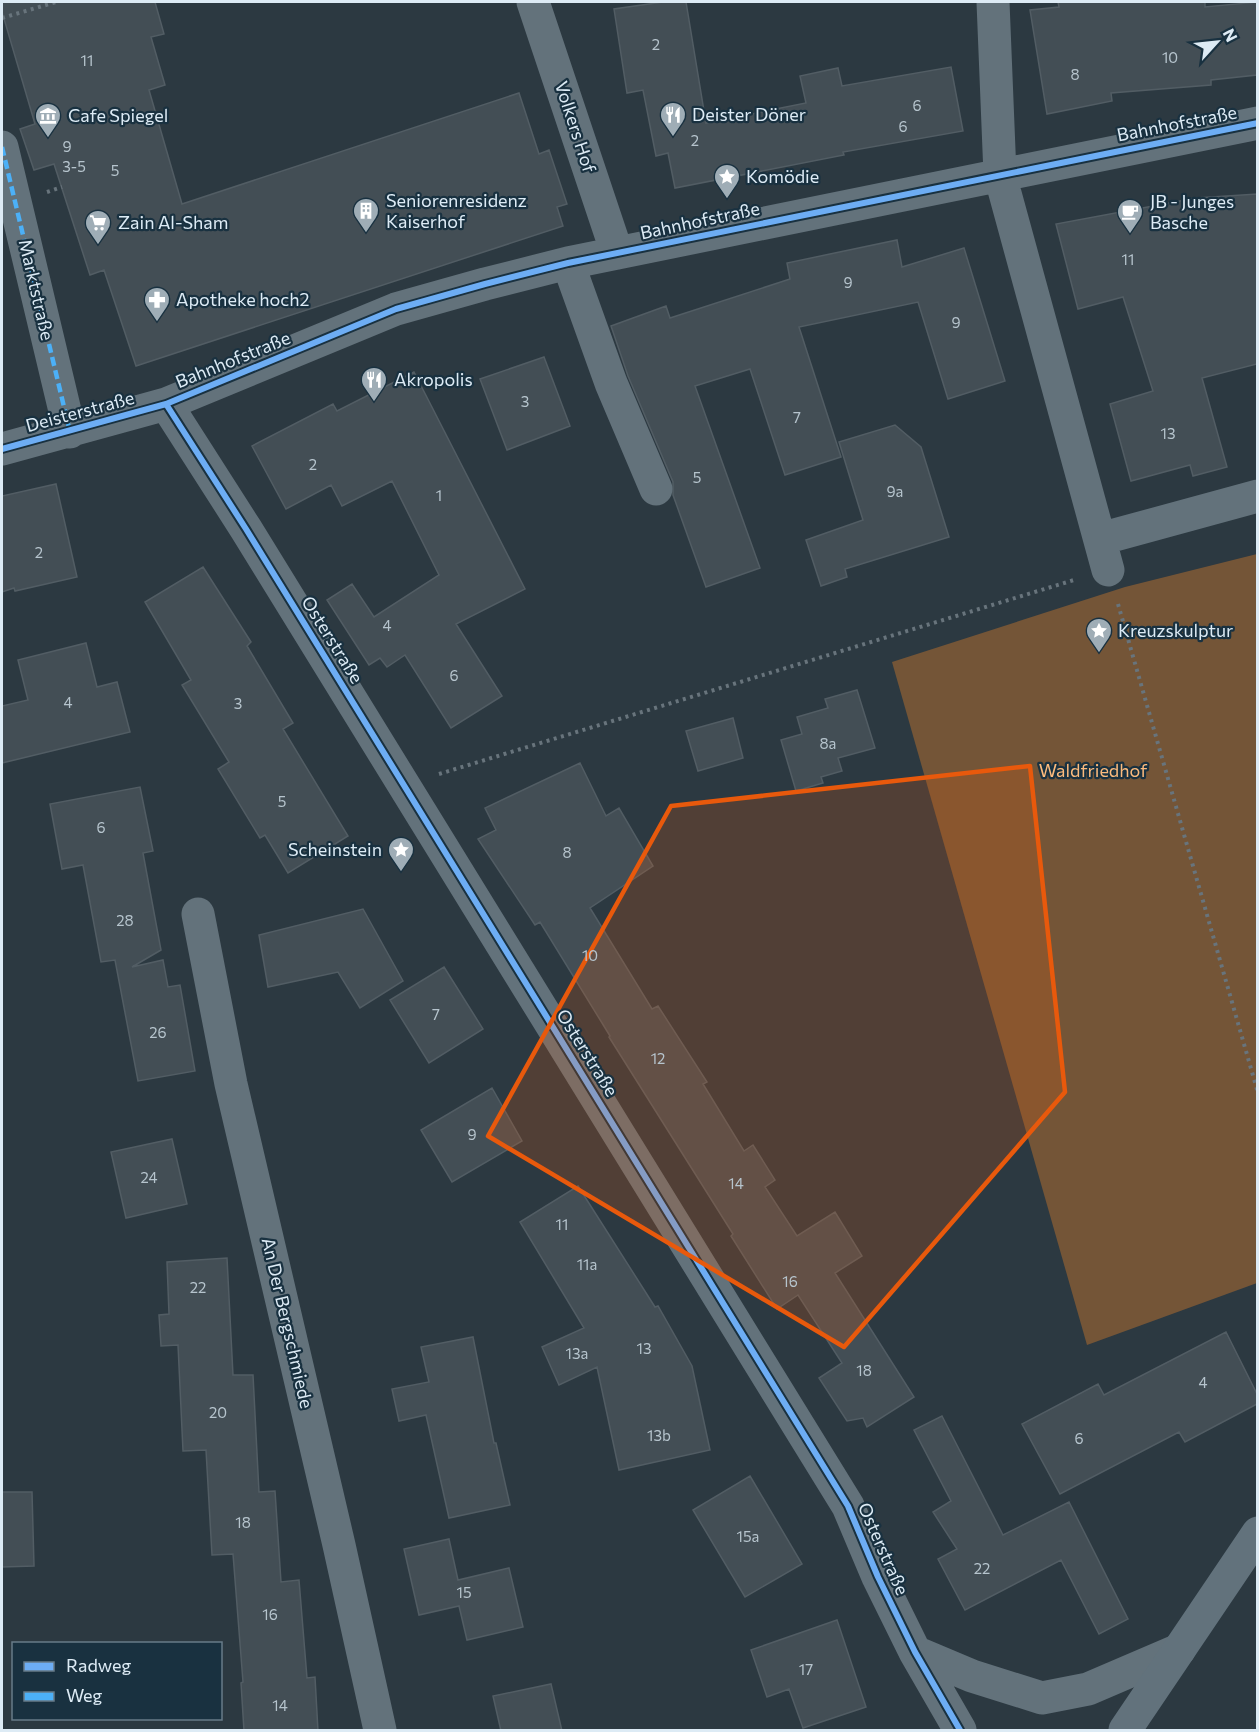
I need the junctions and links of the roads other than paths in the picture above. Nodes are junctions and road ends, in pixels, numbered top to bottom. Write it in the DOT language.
graph roads {
  1 [pos="533,2"];
  2 [pos="993,2"];
  3 [pos="1257,123"];
  4 [pos="2,147"];
  5 [pos="1000,175"];
  6 [pos="617,253"];
  7 [pos="568,263"];
  8 [pos="166,404"];
  9 [pos="70,432"];
  10 [pos="2,449"];
  11 [pos="656,489"];
  12 [pos="1257,496"];
  13 [pos="1100,539"];
  14 [pos="1108,570"];
  15 [pos="198,914"];
  16 [pos="1257,1533"];
  17 [pos="1179,1650"];
  18 [pos="915,1652"];
  19 [pos="380,1731"];
  20 [pos="960,1731"];
  21 [pos="1125,1731"];
  1 -- 6 [label="street, Volkers Hof"];
  2 -- 5 [label="street"];
  3 -- 5 [label="street, Bahnhofstraße"];
  4 -- 9 [label="street, Marktstraße"];
  5 -- 6 [label="street, Bahnhofstraße"];
  5 -- 13 [label="street"];
  6 -- 7 [label="street, Bahnhofstraße"];
  7 -- 8 [label="street, Bahnhofstraße"];
  7 -- 11 [label="street"];
  8 -- 9 [label="street, Deisterstraße"];
  8 -- 18 [label="street, Osterstraße"];
  9 -- 10 [label="street, Deisterstraße"];
  12 -- 13 [label="street"];
  13 -- 14 [label="street"];
  15 -- 19 [label="street, An Der Bergschmiede"];
  16 -- 17 [label="main road"];
  17 -- 18 [label="street"];
  17 -- 21 [label="main road"];
  18 -- 20 [label="street, Osterstraße"];
}
